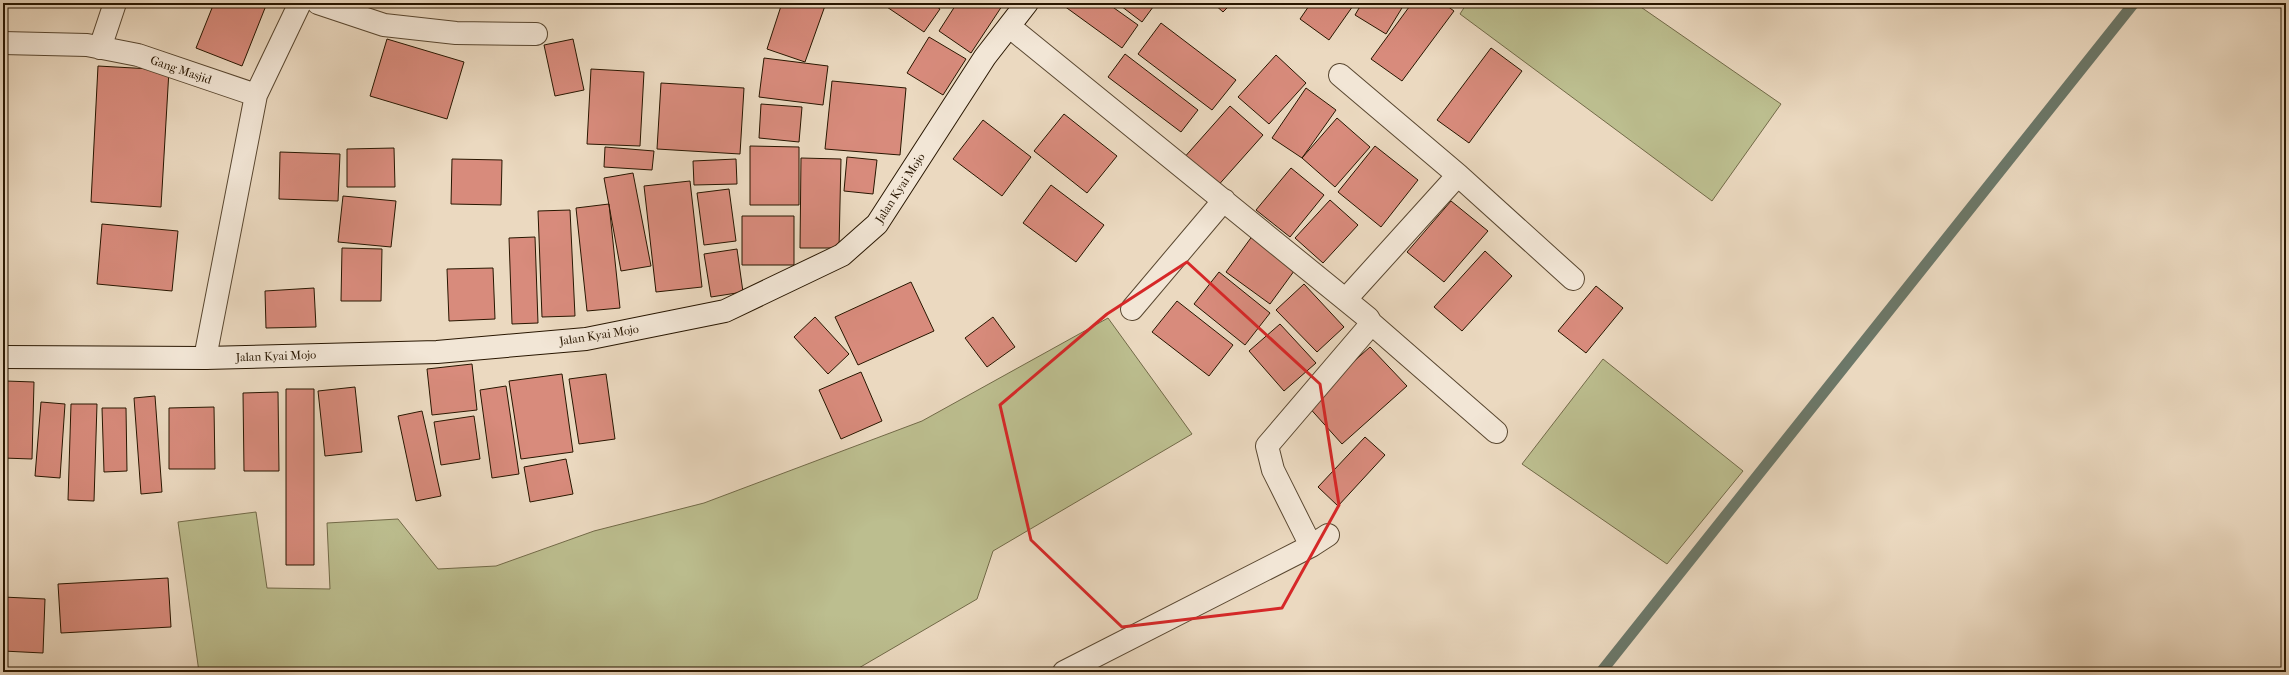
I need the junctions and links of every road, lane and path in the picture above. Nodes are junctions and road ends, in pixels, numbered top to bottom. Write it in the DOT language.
graph roads {
  1 [pos="114,3"];
  2 [pos="300,3"];
  3 [pos="318,3"];
  4 [pos="1027,3"];
  5 [pos="1010,27"];
  6 [pos="536,34"];
  7 [pos="3,43"];
  8 [pos="100,48"];
  9 [pos="1340,76"];
  10 [pos="256,96"];
  11 [pos="1458,175"];
  12 [pos="1224,200"];
  13 [pos="1573,279"];
  14 [pos="1346,300"];
  15 [pos="1132,309"];
  16 [pos="1371,323"];
  17 [pos="3,357"];
  18 [pos="205,358"];
  19 [pos="1496,432"];
  20 [pos="1064,672"];
  1 -- 8 [label="street"];
  2 -- 10 [label="street"];
  3 -- 6 [label="street"];
  4 -- 5 [label="street, Jalan Kyai Mojo"];
  5 -- 12 [label="street"];
  5 -- 18 [label="street, Jalan Kyai Mojo"];
  7 -- 8 [label="street, Gang Masjid"];
  8 -- 10 [label="street, Gang Masjid"];
  9 -- 11 [label="street"];
  10 -- 18 [label="street"];
  11 -- 13 [label="street"];
  11 -- 14 [label="street"];
  12 -- 14 [label="street"];
  12 -- 15 [label="street"];
  14 -- 16 [label="street"];
  16 -- 19 [label="street"];
  16 -- 20 [label="street"];
  17 -- 18 [label="street, Jalan Kyai Mojo"];
}
